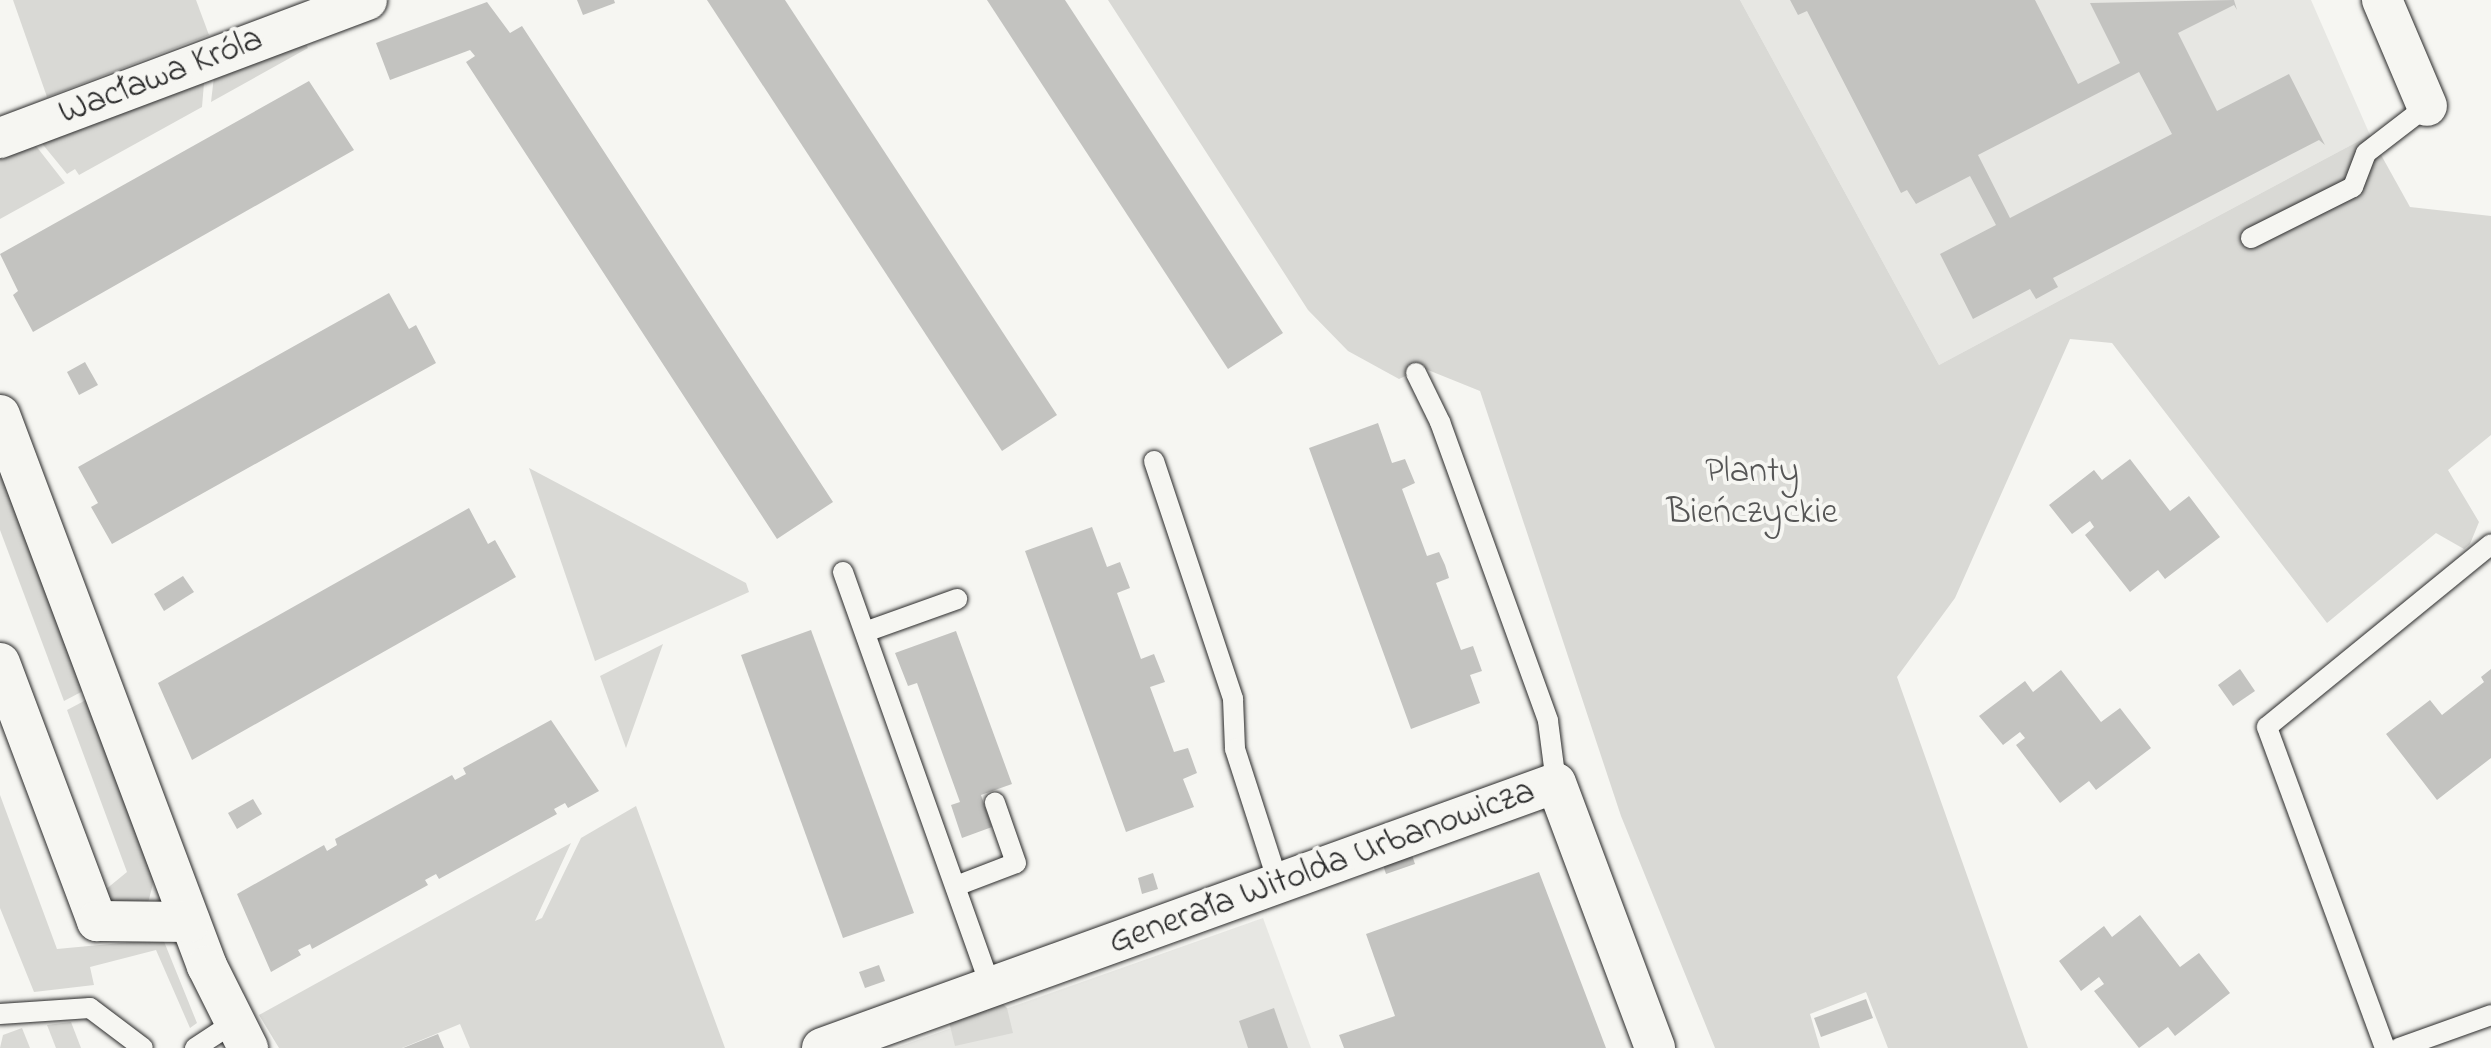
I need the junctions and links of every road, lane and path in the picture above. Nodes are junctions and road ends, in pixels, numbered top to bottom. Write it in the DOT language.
graph roads {
  1 [pos="367,0"];
  2 [pos="2382,0"];
  3 [pos="2427,106"];
  4 [pos="0,138"];
  5 [pos="2251,238"];
  6 [pos="1416,373"];
  7 [pos="0,415"];
  8 [pos="1154,461"];
  9 [pos="2491,544"];
  10 [pos="843,572"];
  11 [pos="957,599"];
  12 [pos="865,632"];
  13 [pos="0,663"];
  14 [pos="1556,783"];
  15 [pos="995,803"];
  16 [pos="1278,882"];
  17 [pos="956,886"];
  18 [pos="190,922"];
  19 [pos="991,988"];
  20 [pos="0,1014"];
  21 [pos="2491,1015"];
  22 [pos="241,1036"];
  23 [pos="143,1048"];
  24 [pos="195,1048"];
  25 [pos="822,1048"];
  26 [pos="1655,1048"];
  27 [pos="2385,1048"];
  28 [pos="2399,1048"];
  1 -- 4 [label="street, Wacława Króla"];
  2 -- 3 [label="street"];
  3 -- 5 [label="lane"];
  6 -- 14 [label="lane"];
  7 -- 18 [label="street"];
  8 -- 16 [label="lane"];
  9 -- 27 [label="lane"];
  10 -- 12 [label="lane"];
  11 -- 12 [label="lane"];
  12 -- 17 [label="lane"];
  13 -- 18 [label="street"];
  14 -- 16 [label="street, Generała Witolda Urbanowicza"];
  14 -- 26 [label="street, Generała Witolda Urbanowicza"];
  15 -- 17 [label="lane"];
  16 -- 19 [label="street, Generała Witolda Urbanowicza"];
  17 -- 19 [label="lane"];
  18 -- 22 [label="street"];
  19 -- 25 [label="street, Generała Witolda Urbanowicza"];
  20 -- 23 [label="lane"];
  21 -- 28 [label="lane"];
  22 -- 24 [label="lane"];
}
